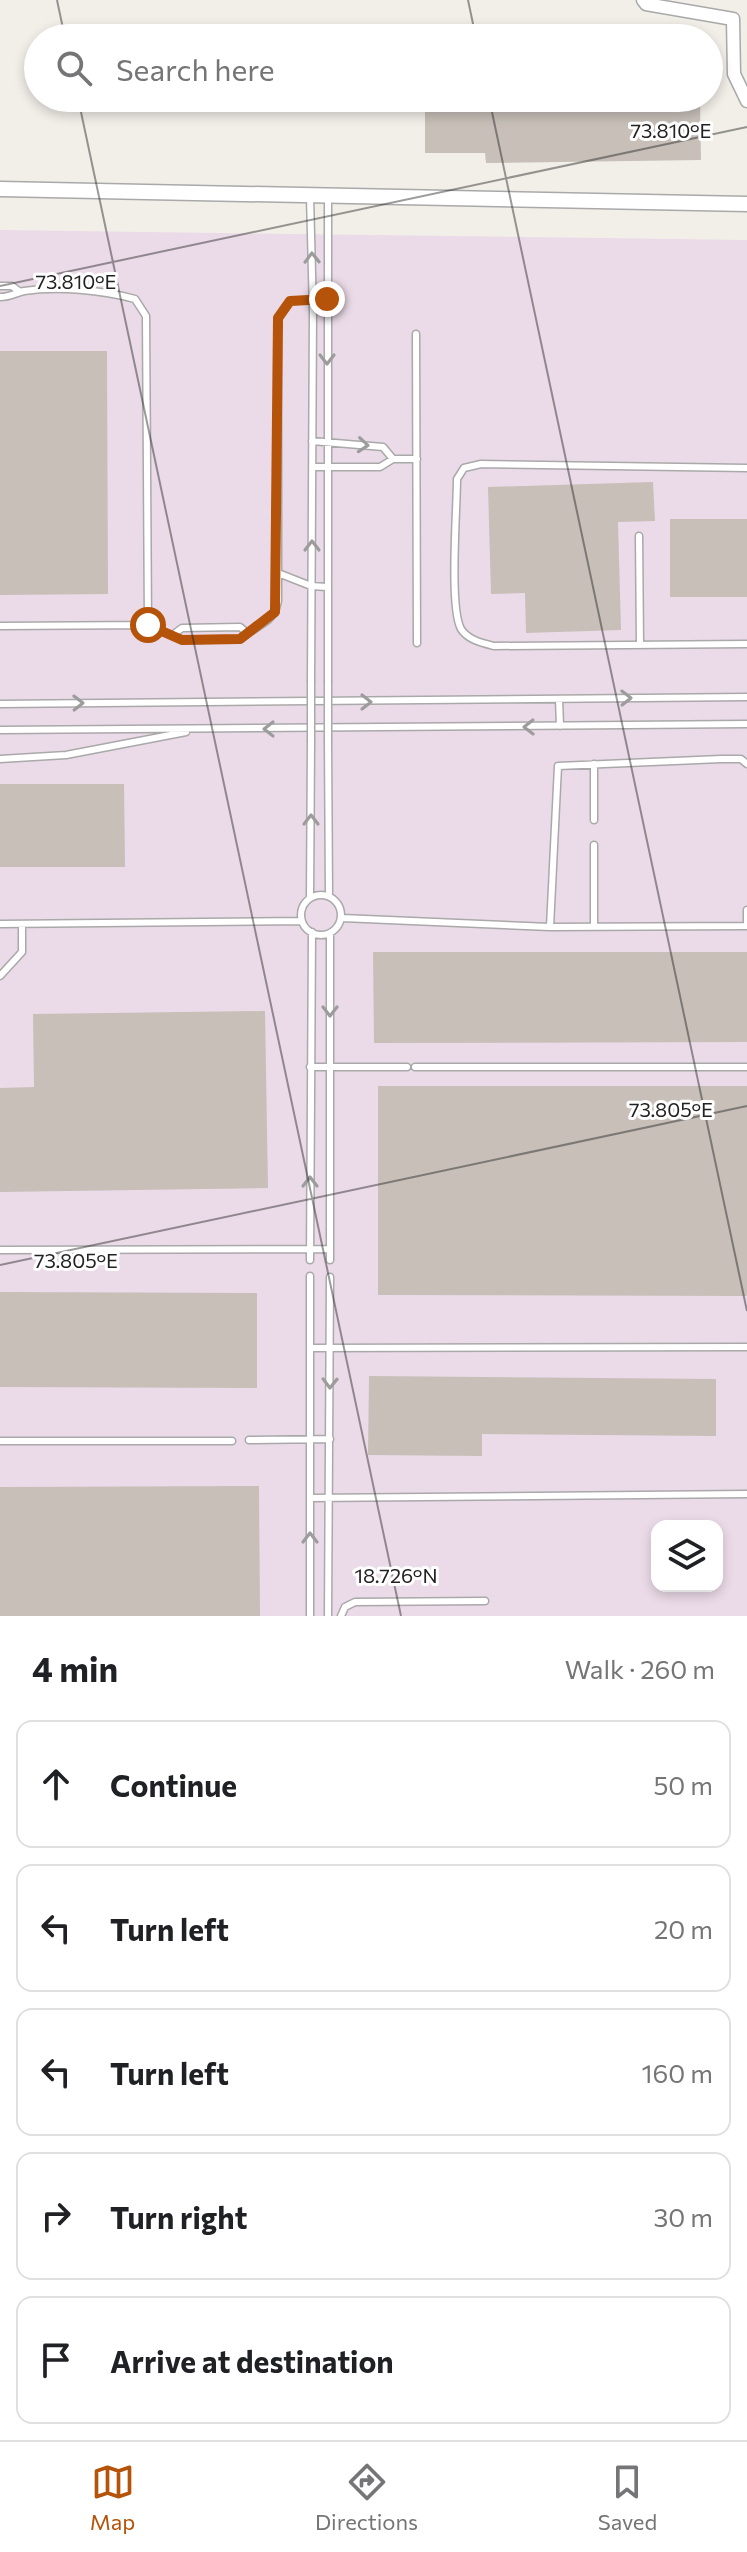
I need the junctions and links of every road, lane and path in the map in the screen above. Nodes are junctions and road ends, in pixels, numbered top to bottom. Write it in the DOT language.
graph roads {
  1 [pos="643,0"];
  2 [pos="747,101"];
  3 [pos="0,189"];
  4 [pos="310,196"];
  5 [pos="328,197"];
  6 [pos="747,204"];
  7 [pos="0,286"];
  8 [pos="20,292"];
  9 [pos="0,297"];
  10 [pos="313,299"];
  11 [pos="327,299"];
  12 [pos="416,334"];
  13 [pos="312,441"];
  14 [pos="327,442"];
  15 [pos="393,459"];
  16 [pos="417,459"];
  17 [pos="312,467"];
  18 [pos="327,467"];
  19 [pos="747,468"];
  20 [pos="639,536"];
  21 [pos="278,573"];
  22 [pos="311,586"];
  23 [pos="327,587"];
  24 [pos="148,625"];
  25 [pos="0,626"];
  26 [pos="246,632"];
  27 [pos="174,634"];
  28 [pos="417,643"];
  29 [pos="747,644"];
  30 [pos="640,645"];
  31 [pos="747,697"];
  32 [pos="559,699"];
  33 [pos="0,704"];
  34 [pos="747,724"];
  35 [pos="560,726"];
  36 [pos="0,730"];
  37 [pos="198,730"];
  38 [pos="0,759"];
  39 [pos="594,764"];
  40 [pos="747,764"];
  41 [pos="594,820"];
  42 [pos="594,845"];
  43 [pos="329,896"];
  44 [pos="310,898"];
  45 [pos="747,910"];
  46 [pos="342,918"];
  47 [pos="302,921"];
  48 [pos="0,924"];
  49 [pos="22,924"];
  50 [pos="747,926"];
  51 [pos="550,927"];
  52 [pos="594,927"];
  53 [pos="312,932"];
  54 [pos="330,933"];
  55 [pos="0,976"];
  56 [pos="310,1067"];
  57 [pos="330,1067"];
  58 [pos="747,1067"];
  59 [pos="330,1249"];
  60 [pos="0,1250"];
  61 [pos="310,1250"];
  62 [pos="310,1260"];
  63 [pos="330,1260"];
  64 [pos="310,1276"];
  65 [pos="330,1277"];
  66 [pos="747,1347"];
  67 [pos="310,1348"];
  68 [pos="330,1348"];
  69 [pos="310,1439"];
  70 [pos="330,1439"];
  71 [pos="249,1440"];
  72 [pos="0,1441"];
  73 [pos="232,1441"];
  74 [pos="747,1494"];
  75 [pos="329,1497"];
  76 [pos="310,1498"];
  77 [pos="485,1601"];
  78 [pos="310,1616"];
  79 [pos="328,1616"];
  80 [pos="341,1616"];
  1 -- 2 [label="street"];
  3 -- 4 [label="street"];
  4 -- 5 [label="street"];
  10 -- 4 [label="lane, one-way"];
  5 -- 6 [label="street"];
  5 -- 11 [label="lane"];
  7 -- 8 [label="lane"];
  8 -- 9 [label="lane"];
  8 -- 24 [label="lane"];
  10 -- 11 [label="lane"];
  10 -- 13 [label="lane"];
  10 -- 21 [label="lane"];
  11 -- 14 [label="lane, one-way"];
  12 -- 16 [label="lane"];
  13 -- 14 [label="lane"];
  13 -- 17 [label="lane"];
  14 -- 15 [label="lane, one-way"];
  14 -- 18 [label="lane"];
  15 -- 16 [label="lane"];
  15 -- 18 [label="lane"];
  16 -- 28 [label="lane"];
  17 -- 18 [label="lane"];
  22 -- 17 [label="lane, one-way"];
  18 -- 23 [label="lane"];
  19 -- 30 [label="lane"];
  20 -- 30 [label="lane"];
  21 -- 22 [label="lane"];
  21 -- 26 [label="lane"];
  22 -- 23 [label="lane"];
  44 -- 22 [label="lane, one-way, bridge"];
  23 -- 43 [label="lane, bridge"];
  24 -- 25 [label="lane"];
  24 -- 27 [label="lane"];
  26 -- 27 [label="lane"];
  26 -- 27 [label="lane"];
  29 -- 30 [label="lane"];
  32 -- 31 [label="lane, one-way"];
  33 -- 32 [label="lane, one-way"];
  32 -- 35 [label="lane"];
  34 -- 35 [label="lane"];
  35 -- 37 [label="lane, one-way"];
  36 -- 37 [label="lane"];
  37 -- 38 [label="lane"];
  39 -- 40 [label="lane"];
  39 -- 41 [label="lane"];
  39 -- 51 [label="lane"];
  42 -- 52 [label="lane"];
  43 -- 44 [label="lane"];
  43 -- 46 [label="lane"];
  44 -- 47 [label="lane"];
  45 -- 50 [label="lane"];
  46 -- 51 [label="lane"];
  46 -- 54 [label="lane"];
  47 -- 49 [label="lane"];
  47 -- 53 [label="lane"];
  48 -- 49 [label="lane"];
  49 -- 55 [label="lane"];
  50 -- 52 [label="lane"];
  51 -- 52 [label="lane"];
  53 -- 54 [label="lane"];
  53 -- 56 [label="lane"];
  54 -- 57 [label="lane, one-way"];
  56 -- 57 [label="lane"];
  61 -- 56 [label="lane, one-way"];
  57 -- 58 [label="lane"];
  57 -- 59 [label="lane"];
  59 -- 61 [label="lane"];
  59 -- 63 [label="lane"];
  60 -- 61 [label="lane"];
  61 -- 62 [label="lane"];
  64 -- 67 [label="lane"];
  65 -- 68 [label="lane"];
  66 -- 68 [label="lane"];
  67 -- 68 [label="lane"];
  67 -- 69 [label="lane"];
  68 -- 70 [label="lane, one-way"];
  69 -- 70 [label="lane"];
  69 -- 71 [label="lane"];
  69 -- 76 [label="lane"];
  70 -- 75 [label="lane"];
  72 -- 73 [label="lane"];
  74 -- 75 [label="lane"];
  75 -- 76 [label="lane"];
  75 -- 79 [label="lane"];
  78 -- 76 [label="lane, one-way"];
  77 -- 80 [label="lane"];
}
